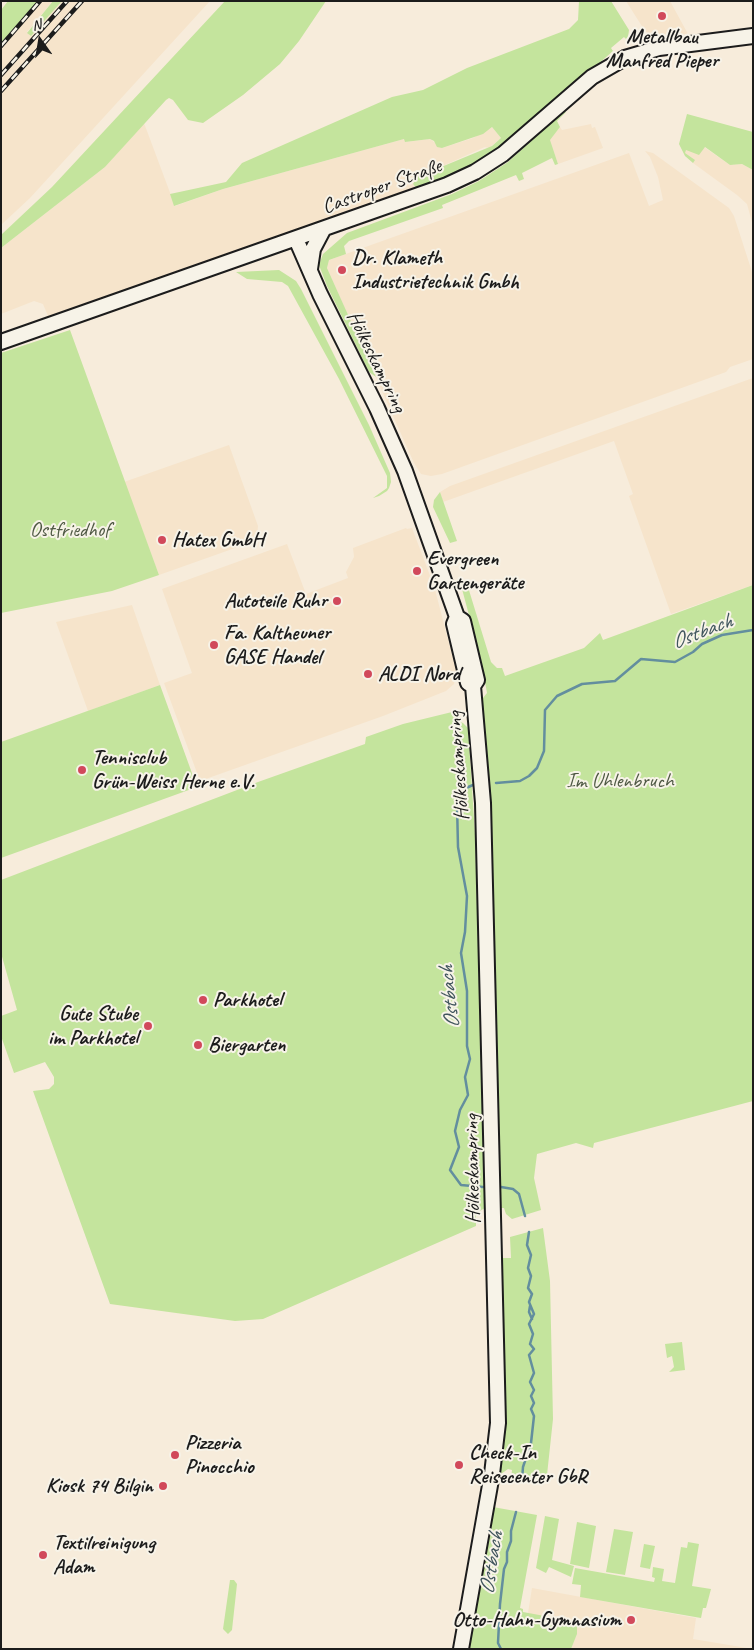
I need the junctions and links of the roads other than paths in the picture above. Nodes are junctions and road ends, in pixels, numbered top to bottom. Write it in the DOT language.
graph roads {
  1 [pos="753,36"];
  2 [pos="323,230"];
  3 [pos="292,241"];
  4 [pos="310,271"];
  5 [pos="320,294"];
  6 [pos="1,342"];
  7 [pos="461,1649"];
  1 -- 2 [label="main road, Castroper Straße"];
  2 -- 3 [label="main road, Castroper Straße"];
  2 -- 4 [label="main road"];
  3 -- 4 [label="main road, Hölkeskampring"];
  3 -- 5 [label="main road, Hölkeskampring"];
  3 -- 6 [label="main road, Castroper Straße"];
  4 -- 5 [label="main road, Hölkeskampring"];
  5 -- 7 [label="main road, Hölkeskampring"];
}
